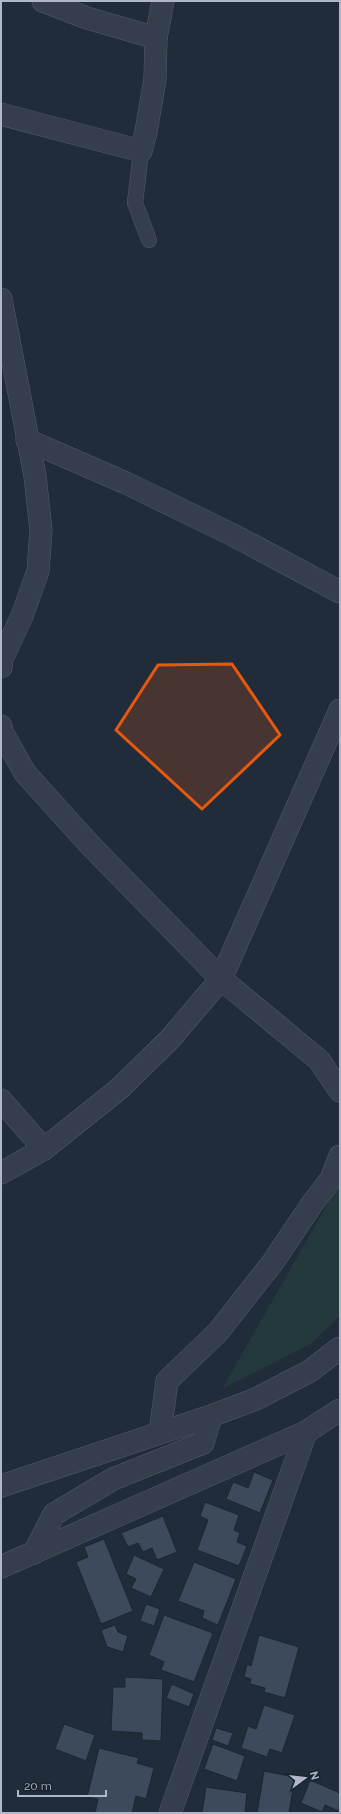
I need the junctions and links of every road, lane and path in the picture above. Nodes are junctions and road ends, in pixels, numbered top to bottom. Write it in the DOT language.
graph roads {
  1 [pos="43,1"];
  2 [pos="164,1"];
  3 [pos="156,38"];
  4 [pos="1,114"];
  5 [pos="141,151"];
  6 [pos="149,240"];
  7 [pos="1,299"];
  8 [pos="27,440"];
  9 [pos="340,592"];
  10 [pos="1,667"];
  11 [pos="340,710"];
  12 [pos="1,730"];
  13 [pos="221,979"];
  14 [pos="340,1091"];
  15 [pos="1,1100"];
  16 [pos="44,1149"];
  17 [pos="340,1156"];
  18 [pos="1,1173"];
  19 [pos="340,1348"];
  20 [pos="340,1410"];
  21 [pos="211,1416"];
  22 [pos="306,1432"];
  23 [pos="160,1433"];
  24 [pos="1,1486"];
  25 [pos="34,1553"];
  26 [pos="1,1567"];
  27 [pos="170,1813"];
  1 -- 3 [label="street"];
  2 -- 3 [label="street"];
  3 -- 5 [label="street"];
  4 -- 5 [label="street"];
  5 -- 6 [label="lane"];
  7 -- 8 [label="street"];
  8 -- 9 [label="street"];
  8 -- 10 [label="street"];
  11 -- 13 [label="street"];
  12 -- 13 [label="street"];
  13 -- 14 [label="street"];
  13 -- 16 [label="street"];
  15 -- 16 [label="street"];
  16 -- 18 [label="street"];
  17 -- 23 [label="street"];
  19 -- 21 [label="street"];
  20 -- 22 [label="street"];
  21 -- 23 [label="street"];
  21 -- 25 [label="street"];
  22 -- 25 [label="street"];
  22 -- 27 [label="street"];
  23 -- 24 [label="street"];
  25 -- 26 [label="street"];
}
